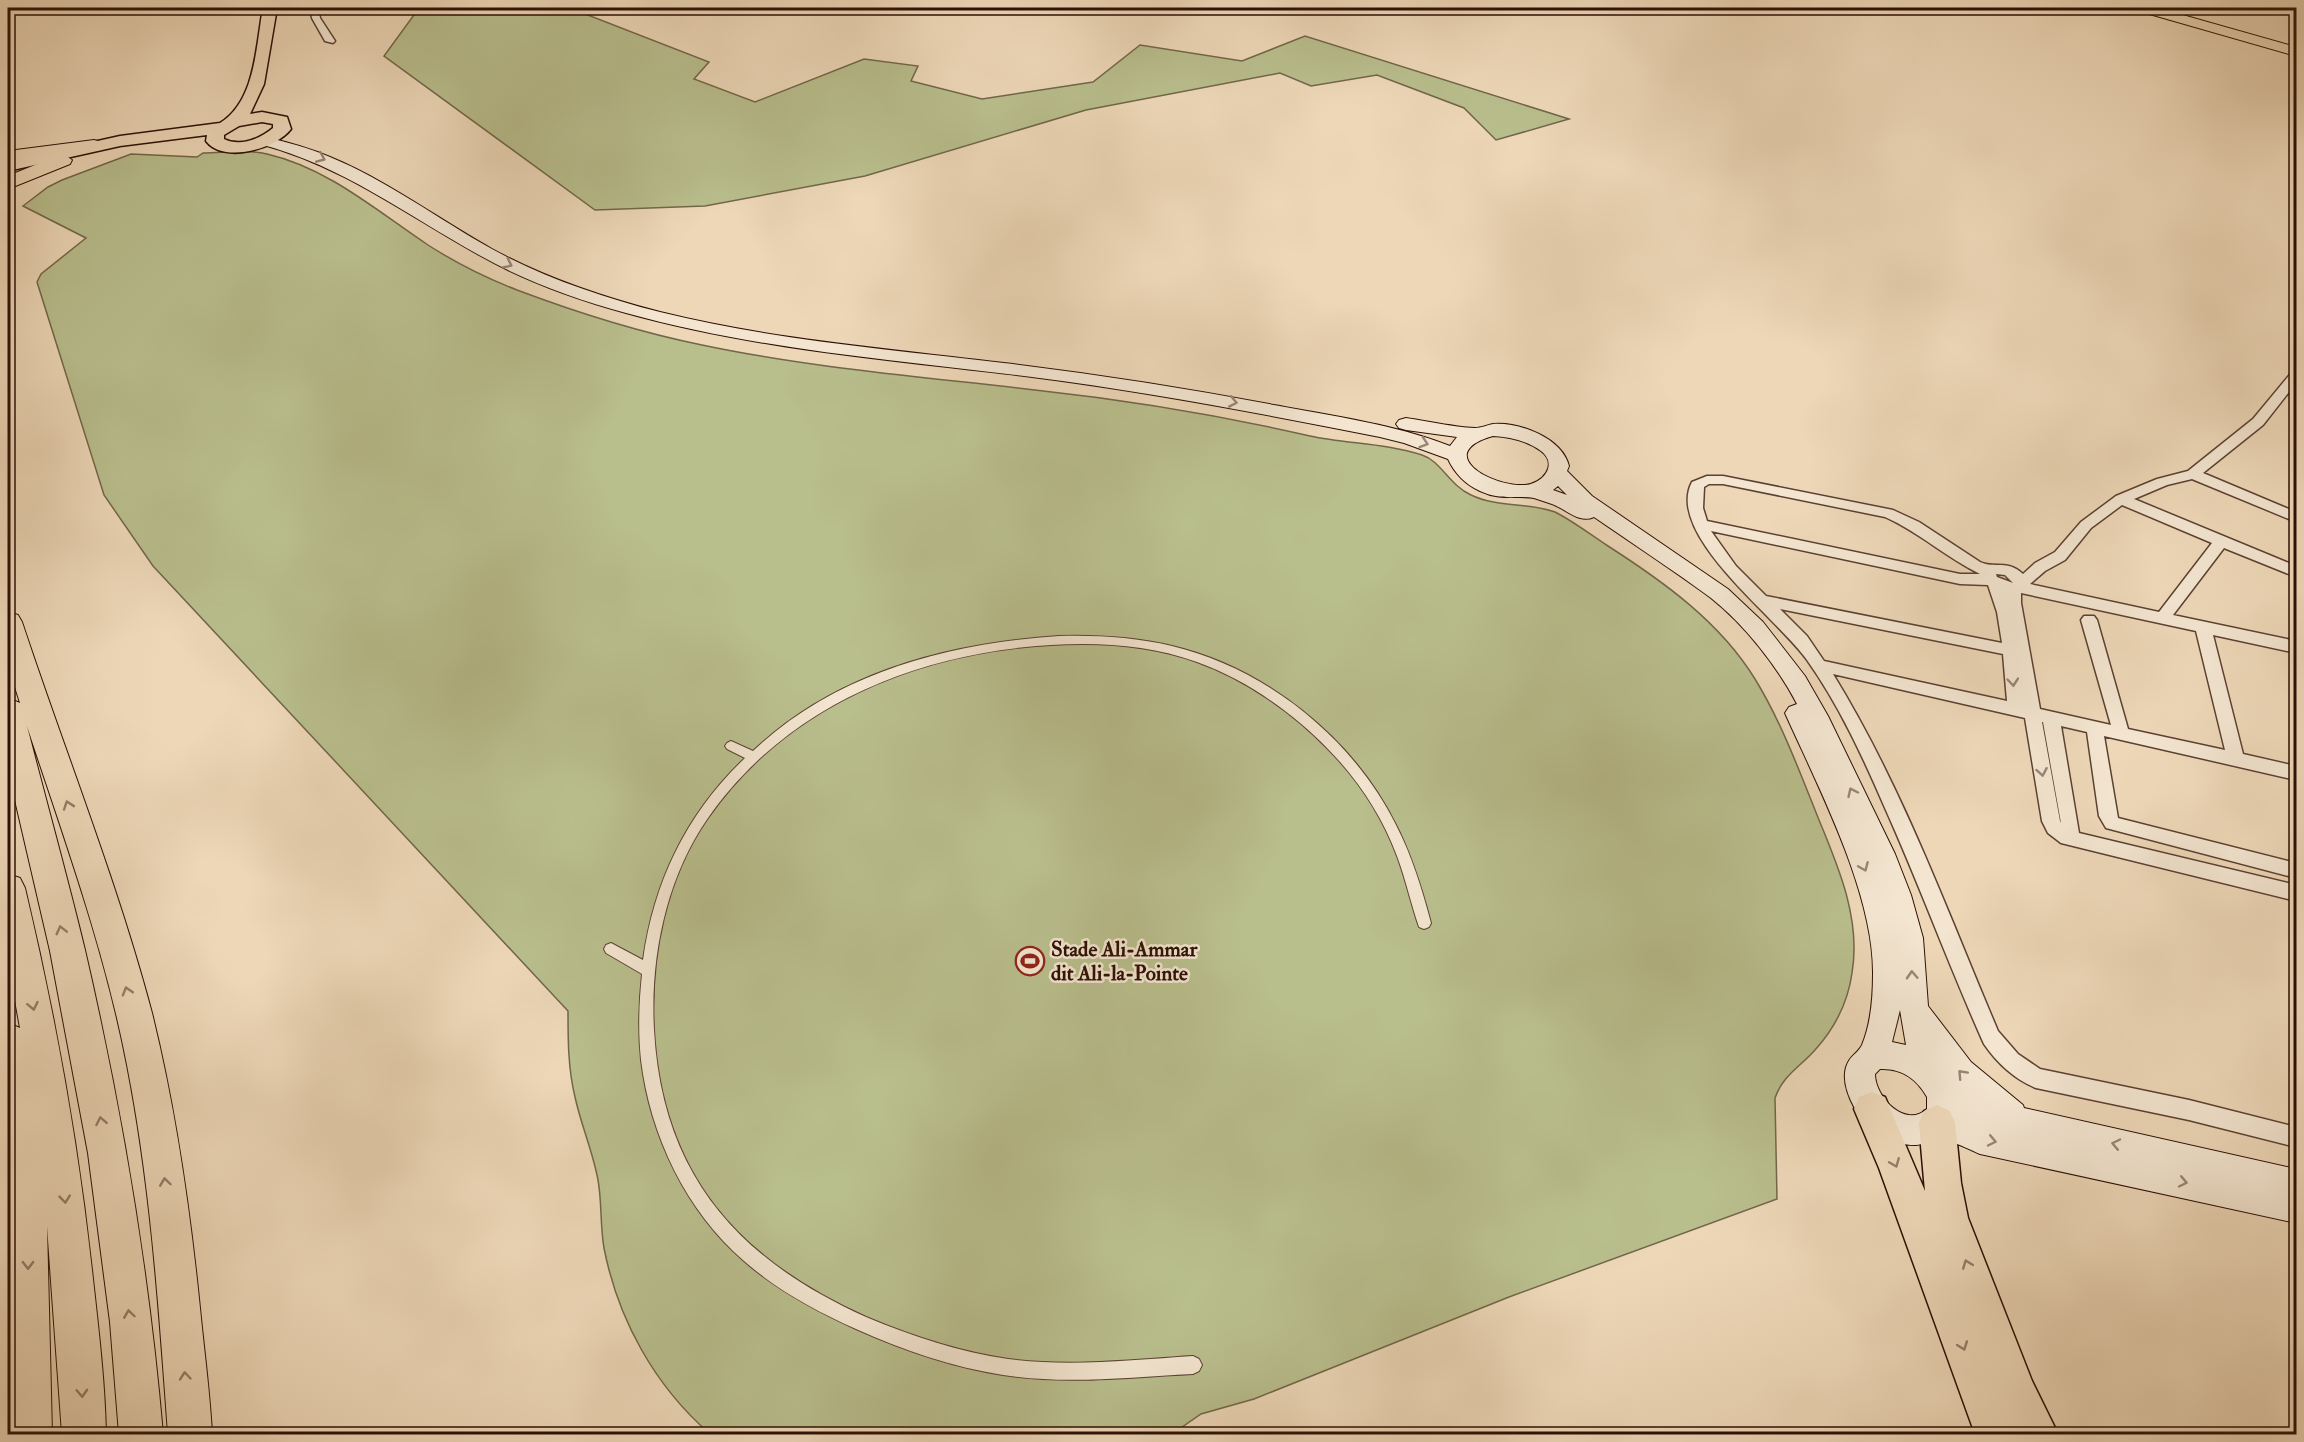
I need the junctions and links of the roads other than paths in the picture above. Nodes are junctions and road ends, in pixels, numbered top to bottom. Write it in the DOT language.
graph roads {
  1 [pos="270,8"];
  2 [pos="282,8"];
  3 [pos="314,8"];
  4 [pos="2144,8"];
  5 [pos="330,41"];
  6 [pos="2296,52"];
  7 [pos="268,117"];
  8 [pos="223,129"];
  9 [pos="282,129"];
  10 [pos="265,141"];
  11 [pos="94,146"];
  12 [pos="77,155"];
  13 [pos="8,156"];
  14 [pos="8,166"];
  15 [pos="8,172"];
  16 [pos="8,183"];
  17 [pos="2296,375"];
  18 [pos="1475,434"];
  19 [pos="1457,455"];
  20 [pos="1557,473"];
  21 [pos="2193,474"];
  22 [pos="1533,491"];
  23 [pos="2121,499"];
  24 [pos="2296,517"];
  25 [pos="1699,524"];
  26 [pos="2222,540"];
  27 [pos="2040,567"];
  28 [pos="2296,572"];
  29 [pos="1994,576"];
  30 [pos="2018,587"];
  31 [pos="1761,599"];
  32 [pos="2162,619"];
  33 [pos="2089,620"];
  34 [pos="8,622"];
  35 [pos="2203,627"];
  36 [pos="2296,647"];
  37 [pos="2010,650"];
  38 [pos="1818,665"];
  39 [pos="8,709"];
  40 [pos="2024,712"];
  41 [pos="2051,719"];
  42 [pos="2095,729"];
  43 [pos="2122,735"];
  44 [pos="731,747"];
  45 [pos="755,757"];
  46 [pos="2235,760"];
  47 [pos="2296,773"];
  48 [pos="2067,837"];
  49 [pos="2296,871"];
  50 [pos="8,888"];
  51 [pos="2296,892"];
  52 [pos="1424,922"];
  53 [pos="610,949"];
  54 [pos="648,970"];
  55 [pos="1914,1003"];
  56 [pos="8,1040"];
  57 [pos="1873,1056"];
  58 [pos="1936,1097"];
  59 [pos="1872,1109"];
  60 [pos="2024,1124"];
  61 [pos="2296,1137"];
  62 [pos="2296,1184"];
  63 [pos="2296,1207"];
  64 [pos="1193,1365"];
  65 [pos="30,1434"];
  66 [pos="84,1434"];
  67 [pos="141,1434"];
  68 [pos="190,1434"];
  69 [pos="1996,1434"];
  70 [pos="2035,1434"];
  1 -- 8 [label="highway"];
  2 -- 7 [label="highway"];
  3 -- 5 [label="street"];
  4 -- 6 [label="main road"];
  7 -- 8 [label="highway"];
  7 -- 9 [label="highway"];
  8 -- 10 [label="highway"];
  8 -- 11 [label="highway"];
  8 -- 12 [label="highway"];
  9 -- 10 [label="highway"];
  9 -- 18 [label="main road"];
  10 -- 19 [label="main road, one-way"];
  11 -- 13 [label="highway"];
  11 -- 14 [label="highway"];
  12 -- 15 [label="highway"];
  12 -- 16 [label="highway"];
  17 -- 21 [label="street"];
  18 -- 19 [label="main road"];
  18 -- 20 [label="main road"];
  19 -- 22 [label="main road"];
  20 -- 22 [label="main road"];
  55 -- 20 [label="main road, one-way"];
  21 -- 23 [label="street"];
  21 -- 24 [label="street"];
  22 -- 57 [label="main road, one-way"];
  23 -- 26 [label="street"];
  23 -- 27 [label="street"];
  25 -- 29 [label="street"];
  25 -- 29 [label="street"];
  25 -- 31 [label="street"];
  26 -- 28 [label="street"];
  26 -- 32 [label="street"];
  27 -- 29 [label="street"];
  27 -- 30 [label="street"];
  29 -- 30 [label="street"];
  29 -- 37 [label="street"];
  30 -- 32 [label="street"];
  30 -- 40 [label="street"];
  31 -- 37 [label="street"];
  31 -- 38 [label="street"];
  32 -- 35 [label="street"];
  33 -- 43 [label="street"];
  68 -- 34 [label="highway, one-way"];
  35 -- 36 [label="street"];
  35 -- 46 [label="street"];
  37 -- 40 [label="street, one-way"];
  38 -- 40 [label="street"];
  38 -- 61 [label="street"];
  67 -- 39 [label="highway, one-way"];
  40 -- 41 [label="street"];
  40 -- 48 [label="street, one-way"];
  41 -- 42 [label="street"];
  41 -- 48 [label="street"];
  42 -- 43 [label="street"];
  42 -- 49 [label="street"];
  43 -- 46 [label="street"];
  44 -- 45 [label="street"];
  45 -- 52 [label="street"];
  45 -- 54 [label="street"];
  46 -- 47 [label="street"];
  48 -- 51 [label="street"];
  50 -- 66 [label="highway, one-way"];
  53 -- 54 [label="street"];
  54 -- 64 [label="street"];
  55 -- 58 [label="main road"];
  60 -- 55 [label="main road, one-way"];
  56 -- 65 [label="highway, one-way"];
  57 -- 58 [label="main road"];
  57 -- 59 [label="main road"];
  58 -- 59 [label="main road"];
  58 -- 60 [label="main road"];
  58 -- 63 [label="main road, one-way"];
  70 -- 58 [label="highway, one-way"];
  59 -- 69 [label="highway, one-way"];
  62 -- 60 [label="main road, one-way"];
}
